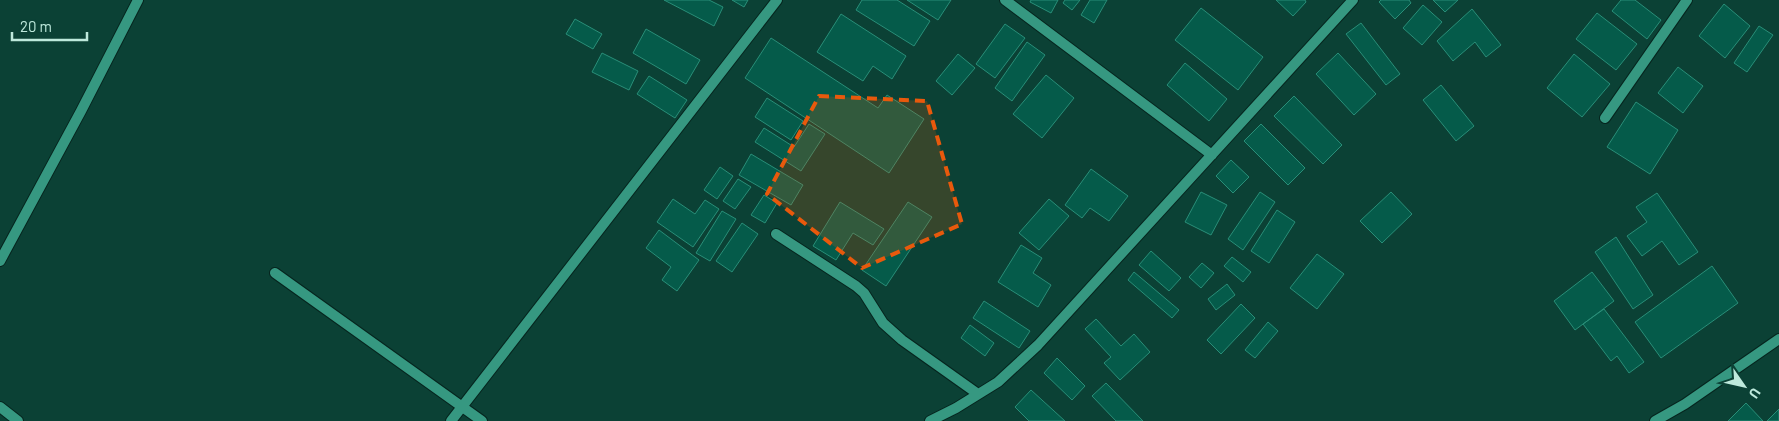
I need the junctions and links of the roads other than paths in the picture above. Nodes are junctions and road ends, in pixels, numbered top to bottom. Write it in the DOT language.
graph roads {
  1 [pos="138,0"];
  2 [pos="777,0"];
  3 [pos="1005,0"];
  4 [pos="1352,0"];
  5 [pos="1687,0"];
  6 [pos="1605,118"];
  7 [pos="1212,155"];
  8 [pos="776,234"];
  9 [pos="0,261"];
  10 [pos="275,274"];
  11 [pos="1779,338"];
  12 [pos="978,394"];
  13 [pos="462,406"];
  14 [pos="0,407"];
  15 [pos="18,421"];
  16 [pos="451,421"];
  17 [pos="482,421"];
  18 [pos="930,421"];
  19 [pos="1655,421"];
  1 -- 9 [label="street"];
  2 -- 13 [label="street"];
  3 -- 7 [label="street"];
  4 -- 7 [label="street"];
  5 -- 6 [label="street"];
  7 -- 12 [label="street"];
  8 -- 12 [label="street"];
  10 -- 13 [label="street"];
  11 -- 19 [label="street"];
  12 -- 18 [label="street"];
  13 -- 16 [label="street"];
  13 -- 17 [label="street"];
  14 -- 15 [label="street"];
}
